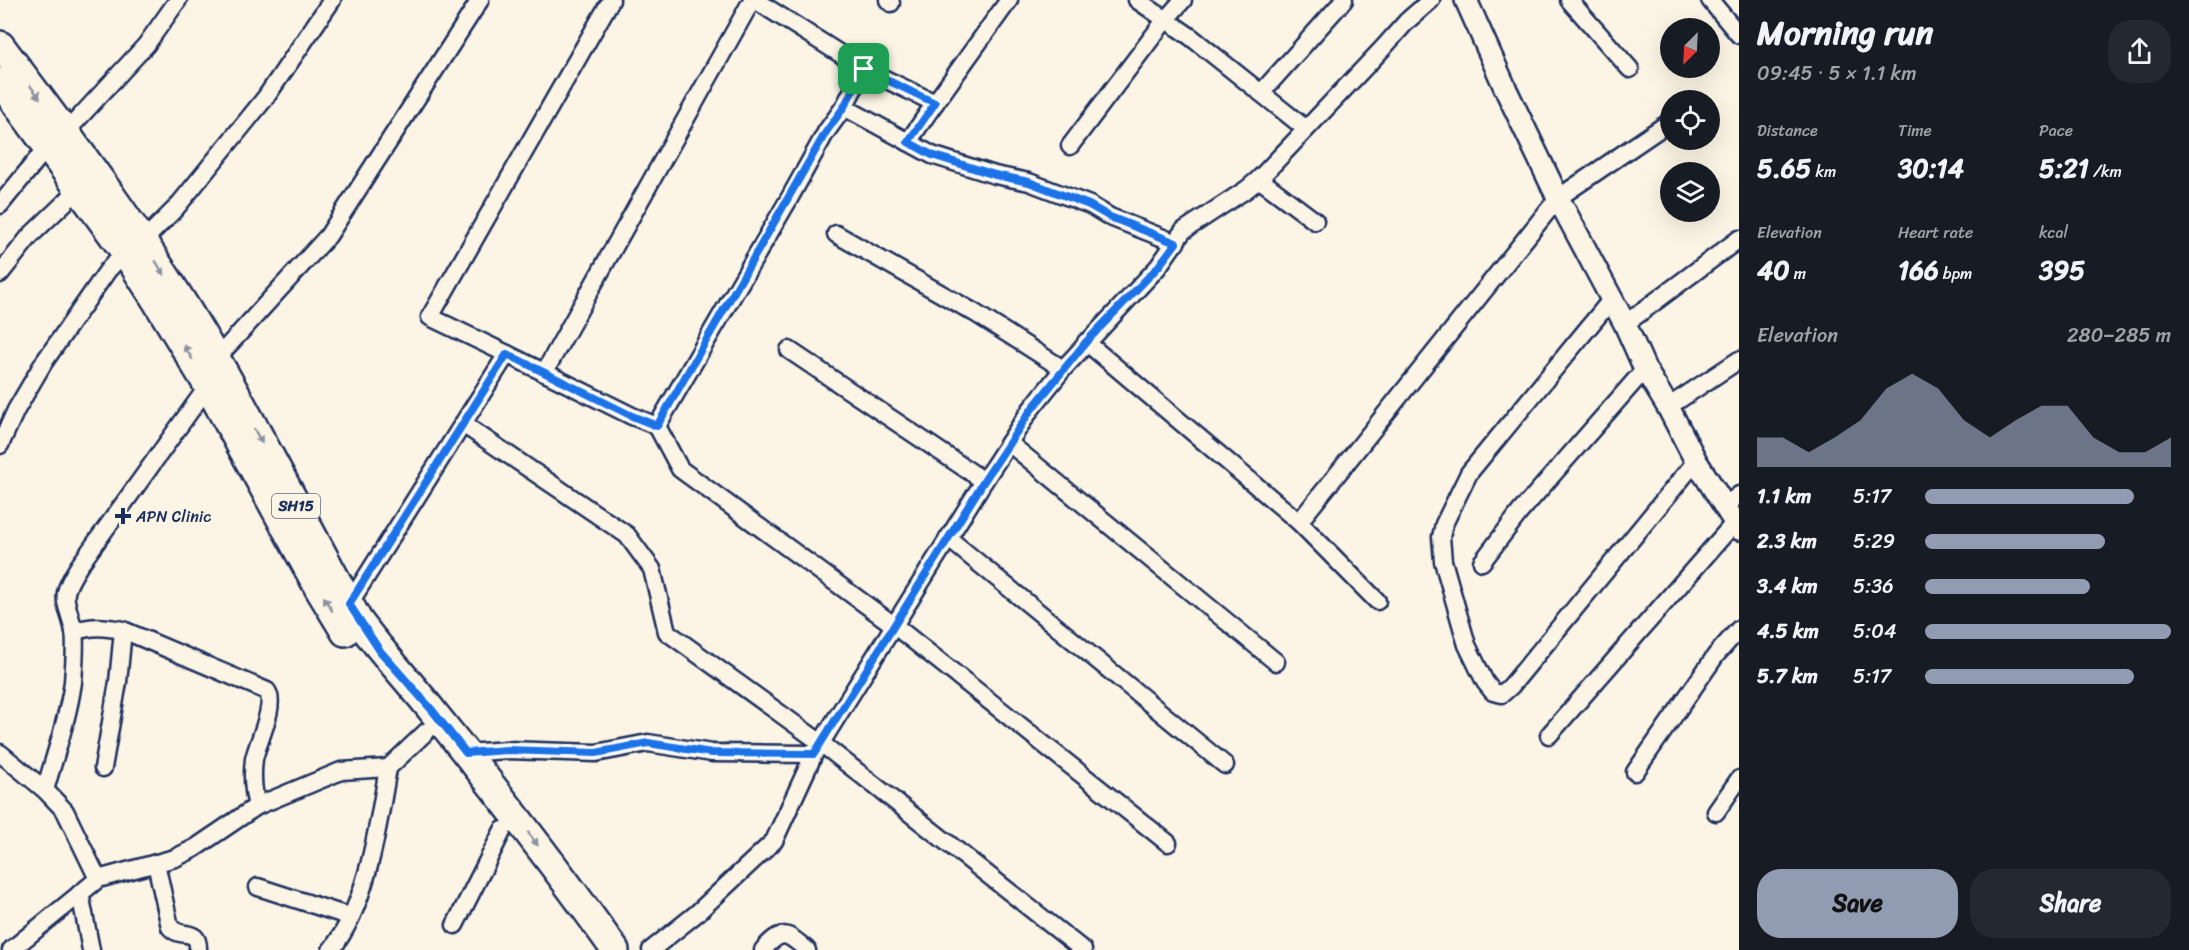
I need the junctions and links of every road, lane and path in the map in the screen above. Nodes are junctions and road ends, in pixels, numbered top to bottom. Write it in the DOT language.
graph roads {
  1 [pos="178,0"];
  2 [pos="332,0"];
  3 [pos="480,0"];
  4 [pos="611,0"];
  5 [pos="754,0"];
  6 [pos="1010,0"];
  7 [pos="1137,0"];
  8 [pos="1184,0"];
  9 [pos="1344,0"];
  10 [pos="1431,0"];
  11 [pos="1569,0"];
  12 [pos="1710,0"];
  13 [pos="1470,2"];
  14 [pos="1166,19"];
  15 [pos="1739,35"];
  16 [pos="0,45"];
  17 [pos="864,69"];
  18 [pos="1630,69"];
  19 [pos="0,82"];
  20 [pos="1261,93"];
  21 [pos="935,103"];
  22 [pos="844,107"];
  23 [pos="1660,128"];
  24 [pos="1306,129"];
  25 [pos="57,139"];
  26 [pos="908,142"];
  27 [pos="1070,146"];
  28 [pos="1259,179"];
  29 [pos="80,189"];
  30 [pos="1558,198"];
  31 [pos="0,206"];
  32 [pos="1315,221"];
  33 [pos="836,234"];
  34 [pos="1739,239"];
  35 [pos="1176,243"];
  36 [pos="134,247"];
  37 [pos="0,274"];
  38 [pos="1611,300"];
  39 [pos="1625,324"];
  40 [pos="1086,342"];
  41 [pos="789,350"];
  42 [pos="507,354"];
  43 [pos="216,359"];
  44 [pos="1739,360"];
  45 [pos="1063,369"];
  46 [pos="1645,369"];
  47 [pos="544,373"];
  48 [pos="208,386"];
  49 [pos="1668,407"];
  50 [pos="463,424"];
  51 [pos="657,426"];
  52 [pos="1009,443"];
  53 [pos="0,445"];
  54 [pos="1696,460"];
  55 [pos="984,481"];
  56 [pos="1735,513"];
  57 [pos="1299,522"];
  58 [pos="948,538"];
  59 [pos="1482,562"];
  60 [pos="1377,601"];
  61 [pos="349,604"];
  62 [pos="895,626"];
  63 [pos="1739,629"];
  64 [pos="123,630"];
  65 [pos="74,632"];
  66 [pos="1276,662"];
  67 [pos="427,731"];
  68 [pos="1549,735"];
  69 [pos="818,748"];
  70 [pos="0,753"];
  71 [pos="466,753"];
  72 [pos="1225,765"];
  73 [pos="103,768"];
  74 [pos="388,768"];
  75 [pos="1635,772"];
  76 [pos="1739,779"];
  77 [pos="45,790"];
  78 [pos="257,806"];
  79 [pos="1716,812"];
  80 [pos="503,830"];
  81 [pos="1168,843"];
  82 [pos="156,863"];
  83 [pos="98,879"];
  84 [pos="258,886"];
  85 [pos="80,893"];
  86 [pos="351,917"];
  87 [pos="455,925"];
  88 [pos="11,950"];
  89 [pos="91,950"];
  90 [pos="198,950"];
  91 [pos="331,950"];
  92 [pos="592,950"];
  93 [pos="615,950"];
  94 [pos="651,950"];
  95 [pos="763,950"];
  96 [pos="807,950"];
  97 [pos="1083,950"];
  1 -- 25 [label="street"];
  2 -- 36 [label="street"];
  3 -- 43 [label="street"];
  4 -- 42 [label="street"];
  5 -- 17 [label="street"];
  5 -- 47 [label="street"];
  6 -- 21 [label="street"];
  7 -- 14 [label="street"];
  8 -- 14 [label="street"];
  9 -- 20 [label="street"];
  10 -- 24 [label="street"];
  11 -- 18 [label="street"];
  12 -- 15 [label="street"];
  13 -- 30 [label="street"];
  14 -- 20 [label="street"];
  14 -- 27 [label="street"];
  16 -- 25 [label="main road, SH15, one-way"];
  17 -- 21 [label="street"];
  17 -- 22 [label="street"];
  19 -- 25 [label="main road, SH15"];
  20 -- 24 [label="street"];
  21 -- 26 [label="street"];
  22 -- 26 [label="street"];
  22 -- 51 [label="street"];
  23 -- 30 [label="street"];
  24 -- 28 [label="street"];
  25 -- 29 [label="main road, SH15"];
  25 -- 31 [label="street"];
  25 -- 36 [label="main road, SH15"];
  26 -- 35 [label="street"];
  28 -- 32 [label="street"];
  28 -- 35 [label="street"];
  29 -- 36 [label="main road, SH15"];
  29 -- 37 [label="street"];
  30 -- 38 [label="street"];
  30 -- 57 [label="street"];
  33 -- 45 [label="street"];
  34 -- 39 [label="street"];
  35 -- 40 [label="street"];
  36 -- 43 [label="main road, SH15, one-way"];
  48 -- 36 [label="main road, SH15, one-way"];
  36 -- 53 [label="street"];
  38 -- 39 [label="street"];
  38 -- 54 [label="street"];
  39 -- 46 [label="street"];
  40 -- 45 [label="street"];
  40 -- 57 [label="street"];
  41 -- 55 [label="street"];
  42 -- 47 [label="street"];
  42 -- 50 [label="street"];
  43 -- 61 [label="main road, SH15, one-way"];
  44 -- 49 [label="street"];
  45 -- 52 [label="street"];
  46 -- 49 [label="street"];
  46 -- 59 [label="street"];
  47 -- 51 [label="street"];
  48 -- 65 [label="street"];
  67 -- 48 [label="main road, SH15, one-way"];
  49 -- 54 [label="street"];
  50 -- 61 [label="street"];
  50 -- 69 [label="street"];
  51 -- 62 [label="street"];
  52 -- 55 [label="street"];
  52 -- 66 [label="street"];
  54 -- 56 [label="street"];
  55 -- 58 [label="street"];
  56 -- 68 [label="street"];
  57 -- 60 [label="street"];
  58 -- 62 [label="street"];
  58 -- 72 [label="street"];
  61 -- 71 [label="main road, SH15"];
  62 -- 69 [label="street"];
  62 -- 81 [label="street"];
  63 -- 75 [label="street"];
  64 -- 65 [label="street"];
  64 -- 73 [label="street"];
  64 -- 78 [label="street"];
  65 -- 77 [label="street"];
  67 -- 74 [label="street"];
  67 -- 80 [label="main road, SH15"];
  69 -- 71 [label="street"];
  69 -- 94 [label="street"];
  69 -- 97 [label="street"];
  70 -- 77 [label="street"];
  71 -- 93 [label="main road, SH15, one-way"];
  74 -- 78 [label="street"];
  74 -- 86 [label="street"];
  76 -- 79 [label="street"];
  77 -- 83 [label="street"];
  78 -- 82 [label="street"];
  80 -- 87 [label="street"];
  80 -- 92 [label="main road, SH15"];
  82 -- 83 [label="street"];
  82 -- 90 [label="street"];
  83 -- 85 [label="street"];
  84 -- 86 [label="street"];
  85 -- 88 [label="street"];
  85 -- 89 [label="street"];
  86 -- 91 [label="street"];
  95 -- 96 [label="street"];
}
